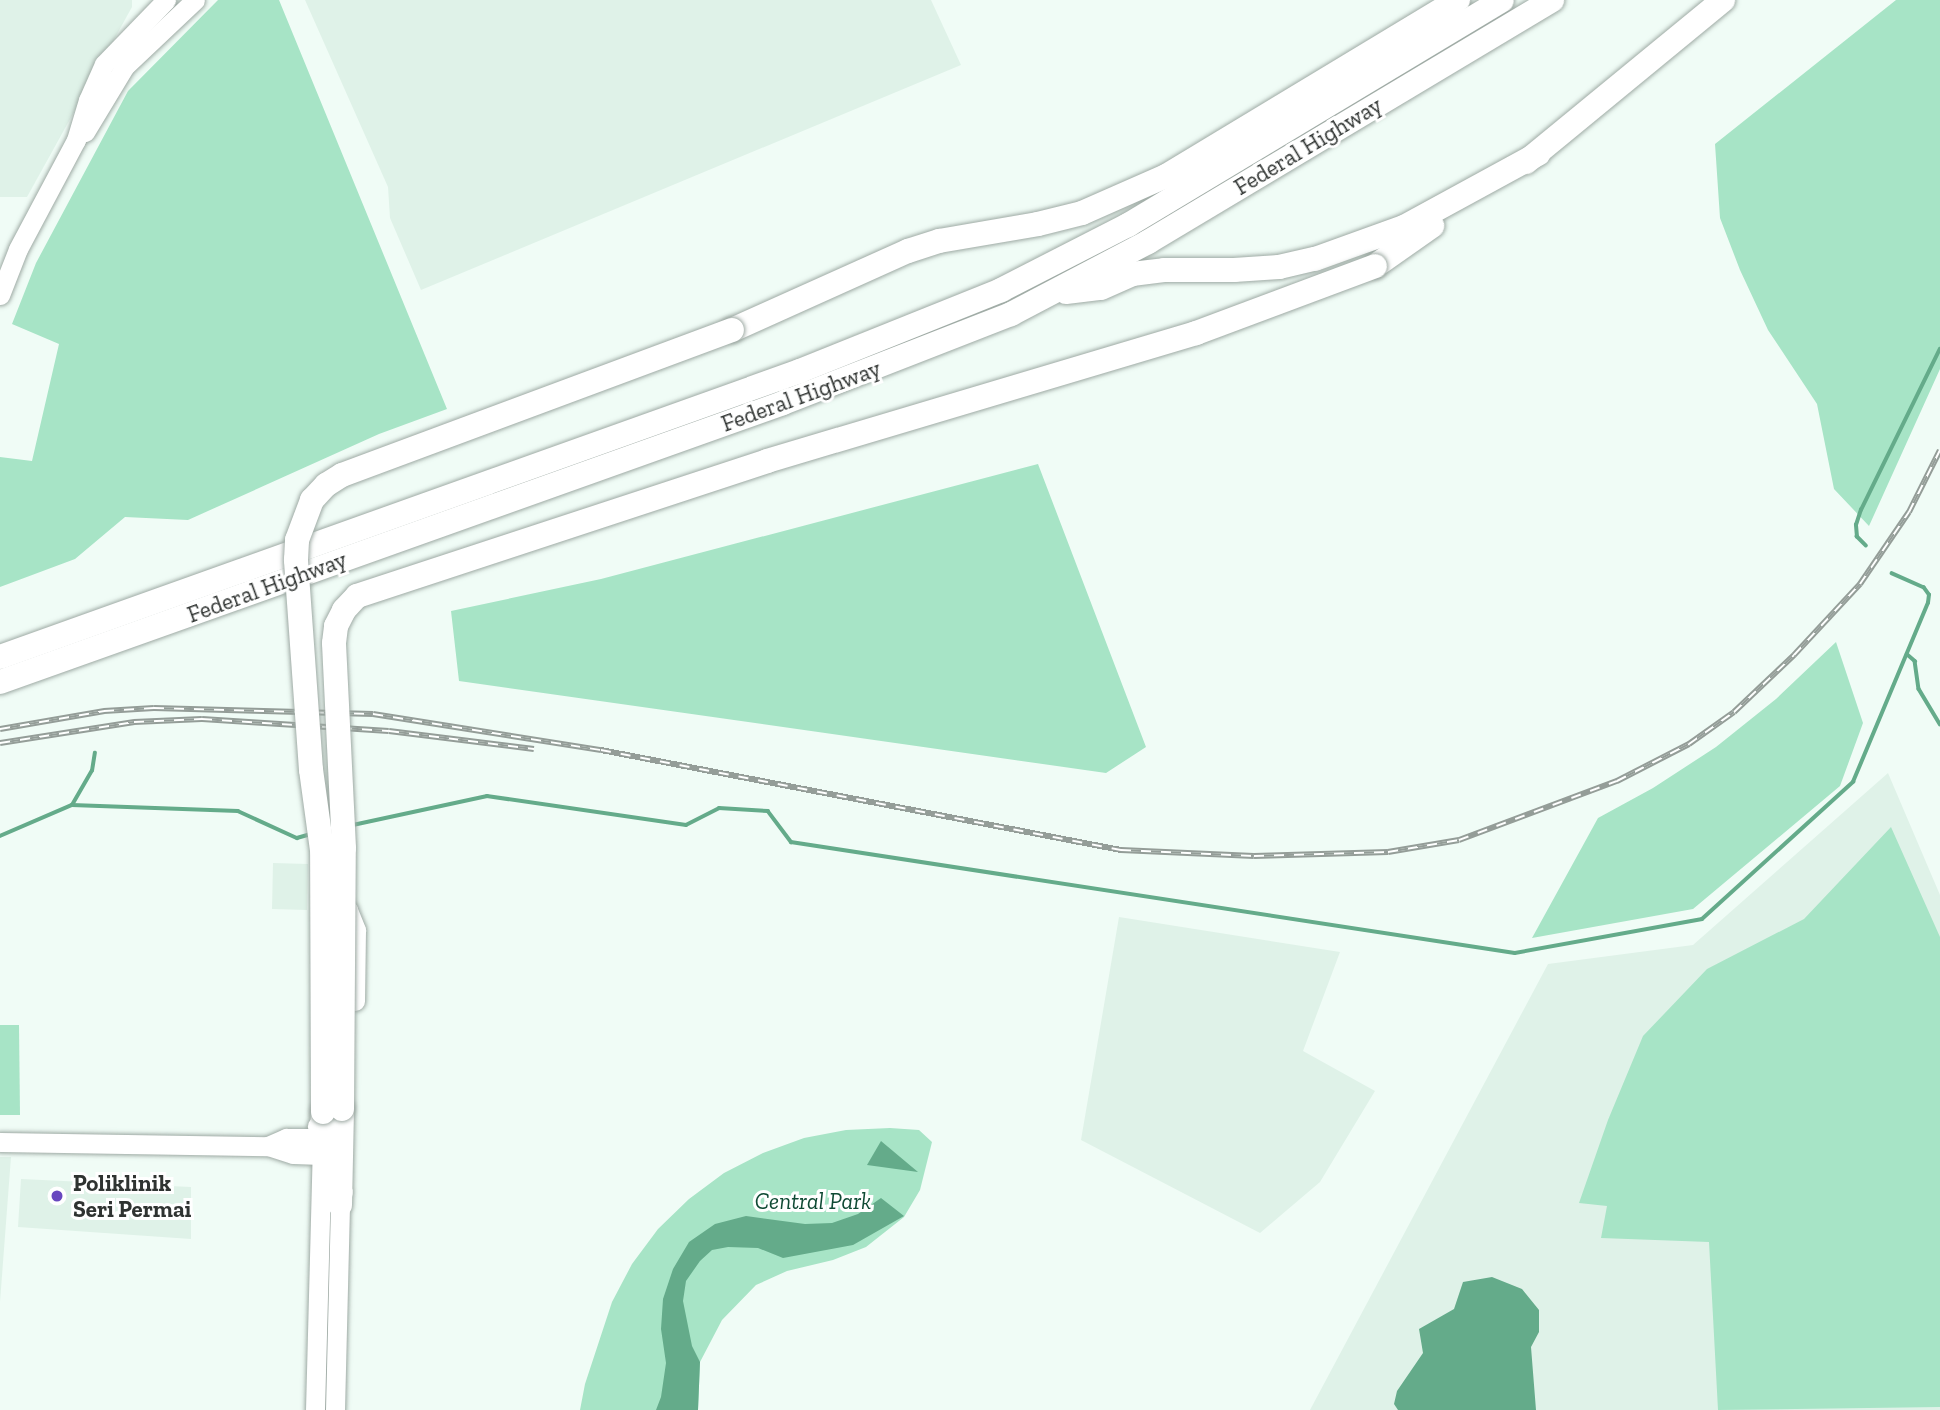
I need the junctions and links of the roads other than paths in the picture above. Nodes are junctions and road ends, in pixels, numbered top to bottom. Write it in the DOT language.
graph roads {
  1 [pos="166,0"];
  2 [pos="195,0"];
  3 [pos="1458,0"];
  4 [pos="1502,0"];
  5 [pos="1552,0"];
  6 [pos="1723,0"];
  7 [pos="76,140"];
  8 [pos="1538,154"];
  9 [pos="1054,293"];
  10 [pos="0,295"];
  11 [pos="0,657"];
  12 [pos="0,682"];
  13 [pos="325,1112"];
  14 [pos="286,1138"];
  15 [pos="0,1142"];
  16 [pos="268,1146"];
  17 [pos="322,1146"];
  18 [pos="340,1205"];
  19 [pos="328,1299"];
  20 [pos="316,1410"];
  21 [pos="335,1410"];
  1 -- 7 [label="main road"];
  2 -- 7 [label="main road"];
  3 -- 13 [label="highway, bridge"];
  4 -- 11 [label="highway, Federal Highway"];
  5 -- 9 [label="highway, Federal Highway"];
  6 -- 8 [label="highway"];
  7 -- 10 [label="main road"];
  8 -- 9 [label="highway"];
  8 -- 13 [label="highway, bridge"];
  9 -- 12 [label="highway, Federal Highway"];
  13 -- 14 [label="main road"];
  13 -- 17 [label="highway"];
  13 -- 18 [label="highway"];
  13 -- 18 [label="main road"];
  14 -- 16 [label="main road"];
  14 -- 17 [label="main road"];
  15 -- 16 [label="main road"];
  16 -- 17 [label="main road"];
  17 -- 19 [label="main road"];
  18 -- 19 [label="main road"];
  19 -- 20 [label="main road"];
  19 -- 21 [label="main road"];
}
